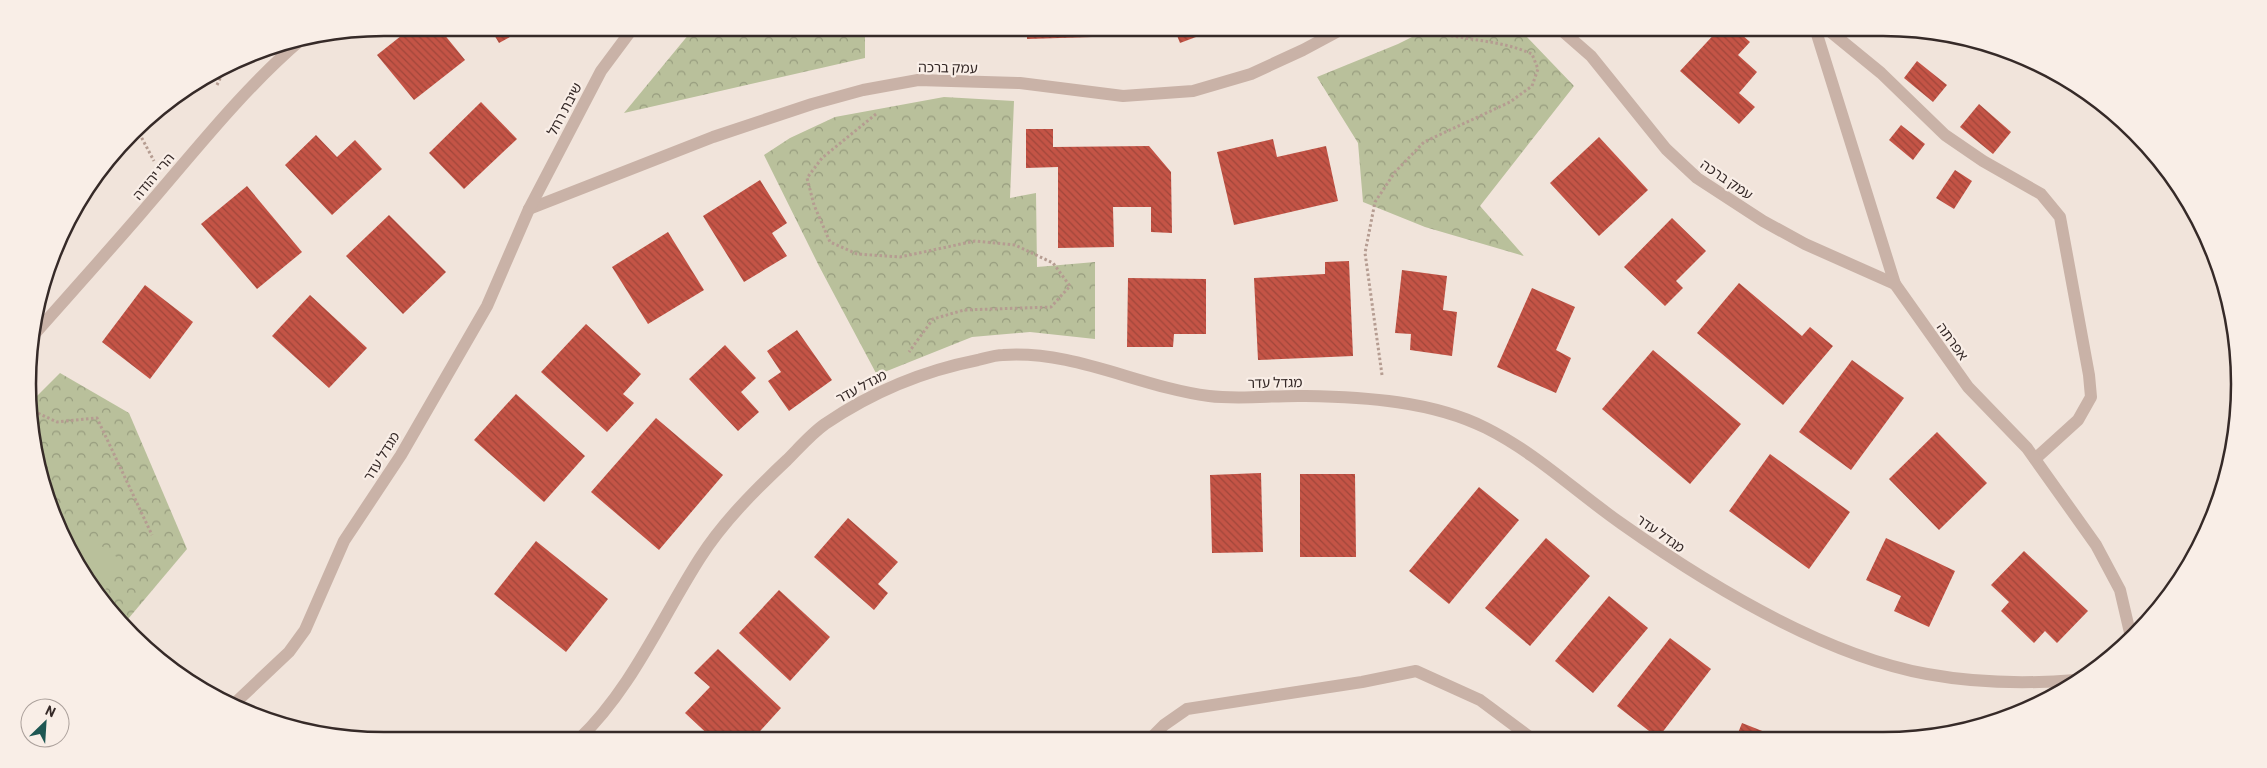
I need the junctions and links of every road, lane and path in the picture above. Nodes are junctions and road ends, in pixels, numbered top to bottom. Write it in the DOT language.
graph roads {
  1 [pos="627,36"];
  2 [pos="1329,36"];
  3 [pos="1454,36"];
  4 [pos="1568,36"];
  5 [pos="1818,36"];
  6 [pos="1836,36"];
  7 [pos="289,50"];
  8 [pos="881,110"];
  9 [pos="141,136"];
  10 [pos="166,184"];
  11 [pos="529,208"];
  12 [pos="1895,284"];
  13 [pos="41,326"];
  14 [pos="902,382"];
  15 [pos="1386,401"];
  16 [pos="38,413"];
  17 [pos="2035,459"];
  18 [pos="152,534"];
  19 [pos="2129,630"];
  20 [pos="2064,681"];
  21 [pos="239,700"];
  22 [pos="586,732"];
  23 [pos="1157,732"];
  24 [pos="1524,732"];
  1 -- 11 [label="street, שיבת רחל"];
  2 -- 11 [label="street, עמק ברכה"];
  3 -- 15 [label="path"];
  4 -- 12 [label="street, עמק ברכה"];
  5 -- 12 [label="street, אפרתה"];
  6 -- 17 [label="street"];
  7 -- 10 [label="street, הרי יהודה"];
  8 -- 14 [label="path"];
  9 -- 10 [label="path"];
  10 -- 13 [label="street, הרי יהודה"];
  11 -- 21 [label="street, מגדל עדר"];
  12 -- 17 [label="street, אפרתה"];
  14 -- 15 [label="street, מגדל עדר"];
  14 -- 22 [label="street, מגדל עדר"];
  15 -- 20 [label="street, מגדל עדר"];
  16 -- 18 [label="path"];
  17 -- 19 [label="street, אפרתה"];
  23 -- 24 [label="street"];
}
